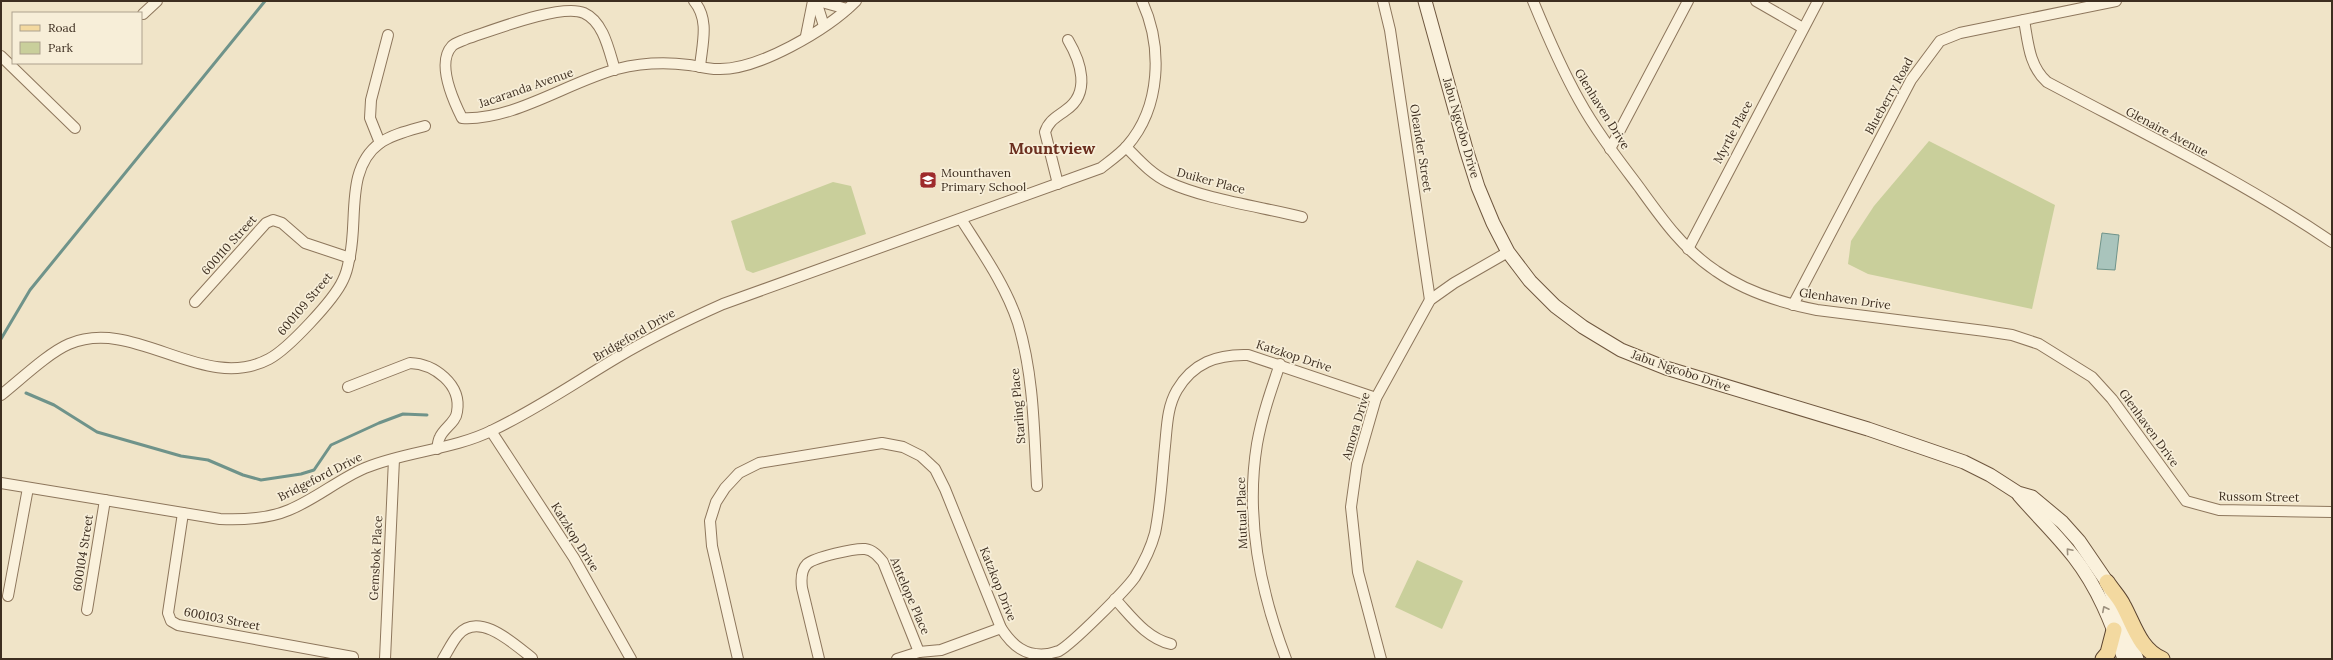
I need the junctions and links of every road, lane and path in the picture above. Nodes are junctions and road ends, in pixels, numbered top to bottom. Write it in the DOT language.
graph roads {
  1 [pos="157,1"];
  2 [pos="694,1"];
  3 [pos="816,1"];
  4 [pos="856,1"];
  5 [pos="1142,1"];
  6 [pos="1384,1"];
  7 [pos="1425,1"];
  8 [pos="1533,1"];
  9 [pos="1688,1"];
  10 [pos="1756,1"];
  11 [pos="1818,1"];
  12 [pos="2116,1"];
  13 [pos="847,9"];
  14 [pos="143,14"];
  15 [pos="2024,20"];
  16 [pos="824,26"];
  17 [pos="1803,28"];
  18 [pos="388,35"];
  19 [pos="806,36"];
  20 [pos="1068,40"];
  21 [pos="1,56"];
  22 [pos="700,67"];
  23 [pos="615,70"];
  24 [pos="426,126"];
  25 [pos="75,128"];
  26 [pos="380,143"];
  27 [pos="1126,147"];
  28 [pos="1610,149"];
  29 [pos="1058,184"];
  30 [pos="1302,217"];
  31 [pos="961,219"];
  32 [pos="2332,242"];
  33 [pos="1688,249"];
  34 [pos="1508,252"];
  35 [pos="350,258"];
  36 [pos="1430,300"];
  37 [pos="195,302"];
  38 [pos="1793,305"];
  39 [pos="1280,364"];
  40 [pos="348,387"];
  41 [pos="1,395"];
  42 [pos="1376,398"];
  43 [pos="491,431"];
  44 [pos="437,449"];
  45 [pos="394,458"];
  46 [pos="1,483"];
  47 [pos="1037,486"];
  48 [pos="28,488"];
  49 [pos="2018,493"];
  50 [pos="105,500"];
  51 [pos="2186,502"];
  52 [pos="2332,512"];
  53 [pos="183,513"];
  54 [pos="2107,582"];
  55 [pos="8,596"];
  56 [pos="1114,599"];
  57 [pos="87,610"];
  58 [pos="1001,628"];
  59 [pos="2114,630"];
  60 [pos="1171,644"];
  61 [pos="918,652"];
  62 [pos="353,657"];
  63 [pos="532,658"];
  64 [pos="385,659"];
  65 [pos="443,659"];
  66 [pos="631,659"];
  67 [pos="738,659"];
  68 [pos="819,659"];
  69 [pos="897,659"];
  70 [pos="1286,659"];
  71 [pos="1381,659"];
  72 [pos="2103,659"];
  73 [pos="2124,659"];
  74 [pos="2137,659"];
  75 [pos="2162,659"];
  1 -- 14 [label="street"];
  2 -- 22 [label="street"];
  3 -- 13 [label="street"];
  3 -- 16 [label="street"];
  3 -- 19 [label="street"];
  4 -- 13 [label="street, Jacaranda Avenue"];
  5 -- 27 [label="street, Bridgeford Drive"];
  6 -- 36 [label="street, Oleander Street"];
  7 -- 34 [label="main road, Jabu Ngcobo Drive"];
  8 -- 28 [label="street, Glenhaven Drive"];
  9 -- 28 [label="street"];
  10 -- 17 [label="street"];
  11 -- 17 [label="street, Myrtle Place"];
  12 -- 15 [label="street, Blueberry Road"];
  13 -- 16 [label="street, Jacaranda Avenue"];
  15 -- 32 [label="street, Glenaire Avenue"];
  15 -- 38 [label="street, Blueberry Road"];
  16 -- 19 [label="street, Jacaranda Avenue"];
  17 -- 33 [label="street, Myrtle Place"];
  18 -- 26 [label="street"];
  19 -- 22 [label="street, Jacaranda Avenue"];
  20 -- 29 [label="street"];
  21 -- 25 [label="street"];
  22 -- 23 [label="street, Jacaranda Avenue"];
  23 -- 23 [label="street, Jacaranda Avenue"];
  24 -- 26 [label="street, 600109 Street"];
  26 -- 35 [label="street, 600109 Street"];
  27 -- 29 [label="street, Bridgeford Drive"];
  27 -- 30 [label="street, Duiker Place"];
  28 -- 33 [label="street, Glenhaven Drive"];
  29 -- 31 [label="street, Bridgeford Drive"];
  31 -- 43 [label="street, Bridgeford Drive"];
  31 -- 47 [label="street, Starling Place"];
  33 -- 38 [label="street, Glenhaven Drive"];
  34 -- 36 [label="street, Amora Drive"];
  34 -- 49 [label="main road, Jabu Ngcobo Drive"];
  35 -- 37 [label="street, 600110 Street"];
  35 -- 41 [label="street, 600109 Street"];
  36 -- 42 [label="street, Amora Drive"];
  38 -- 51 [label="street, Glenhaven Drive"];
  39 -- 42 [label="street, Katzkop Drive"];
  39 -- 56 [label="street, Katzkop Drive"];
  39 -- 70 [label="street, Mutual Place"];
  40 -- 44 [label="street"];
  42 -- 71 [label="street, Amora Drive"];
  43 -- 44 [label="street, Bridgeford Drive"];
  43 -- 66 [label="street, Katzkop Drive"];
  44 -- 45 [label="street, Bridgeford Drive"];
  45 -- 53 [label="street, Bridgeford Drive"];
  45 -- 64 [label="street, Gemsbok Place"];
  46 -- 48 [label="street, Bridgeford Drive"];
  48 -- 50 [label="street, Bridgeford Drive"];
  48 -- 55 [label="street"];
  49 -- 54 [label="main road, Jabu Ngcobo Drive"];
  59 -- 49 [label="main road, Jabu Ngcobo Drive, one-way"];
  50 -- 53 [label="street, Bridgeford Drive"];
  50 -- 57 [label="street, 600104 Street"];
  51 -- 52 [label="street, Russom Street"];
  53 -- 62 [label="street, 600103 Street"];
  54 -- 74 [label="main road, Jabu Ngcobo Drive"];
  54 -- 75 [label="main road"];
  56 -- 58 [label="street, Katzkop Drive"];
  56 -- 60 [label="street"];
  58 -- 61 [label="street, Antelope Place"];
  58 -- 67 [label="street, Katzkop Drive"];
  59 -- 72 [label="main road"];
  59 -- 73 [label="main road, Jabu Ngcobo Drive"];
  61 -- 68 [label="street, Antelope Place"];
  61 -- 69 [label="street, Antelope Place"];
  63 -- 65 [label="street"];
}
